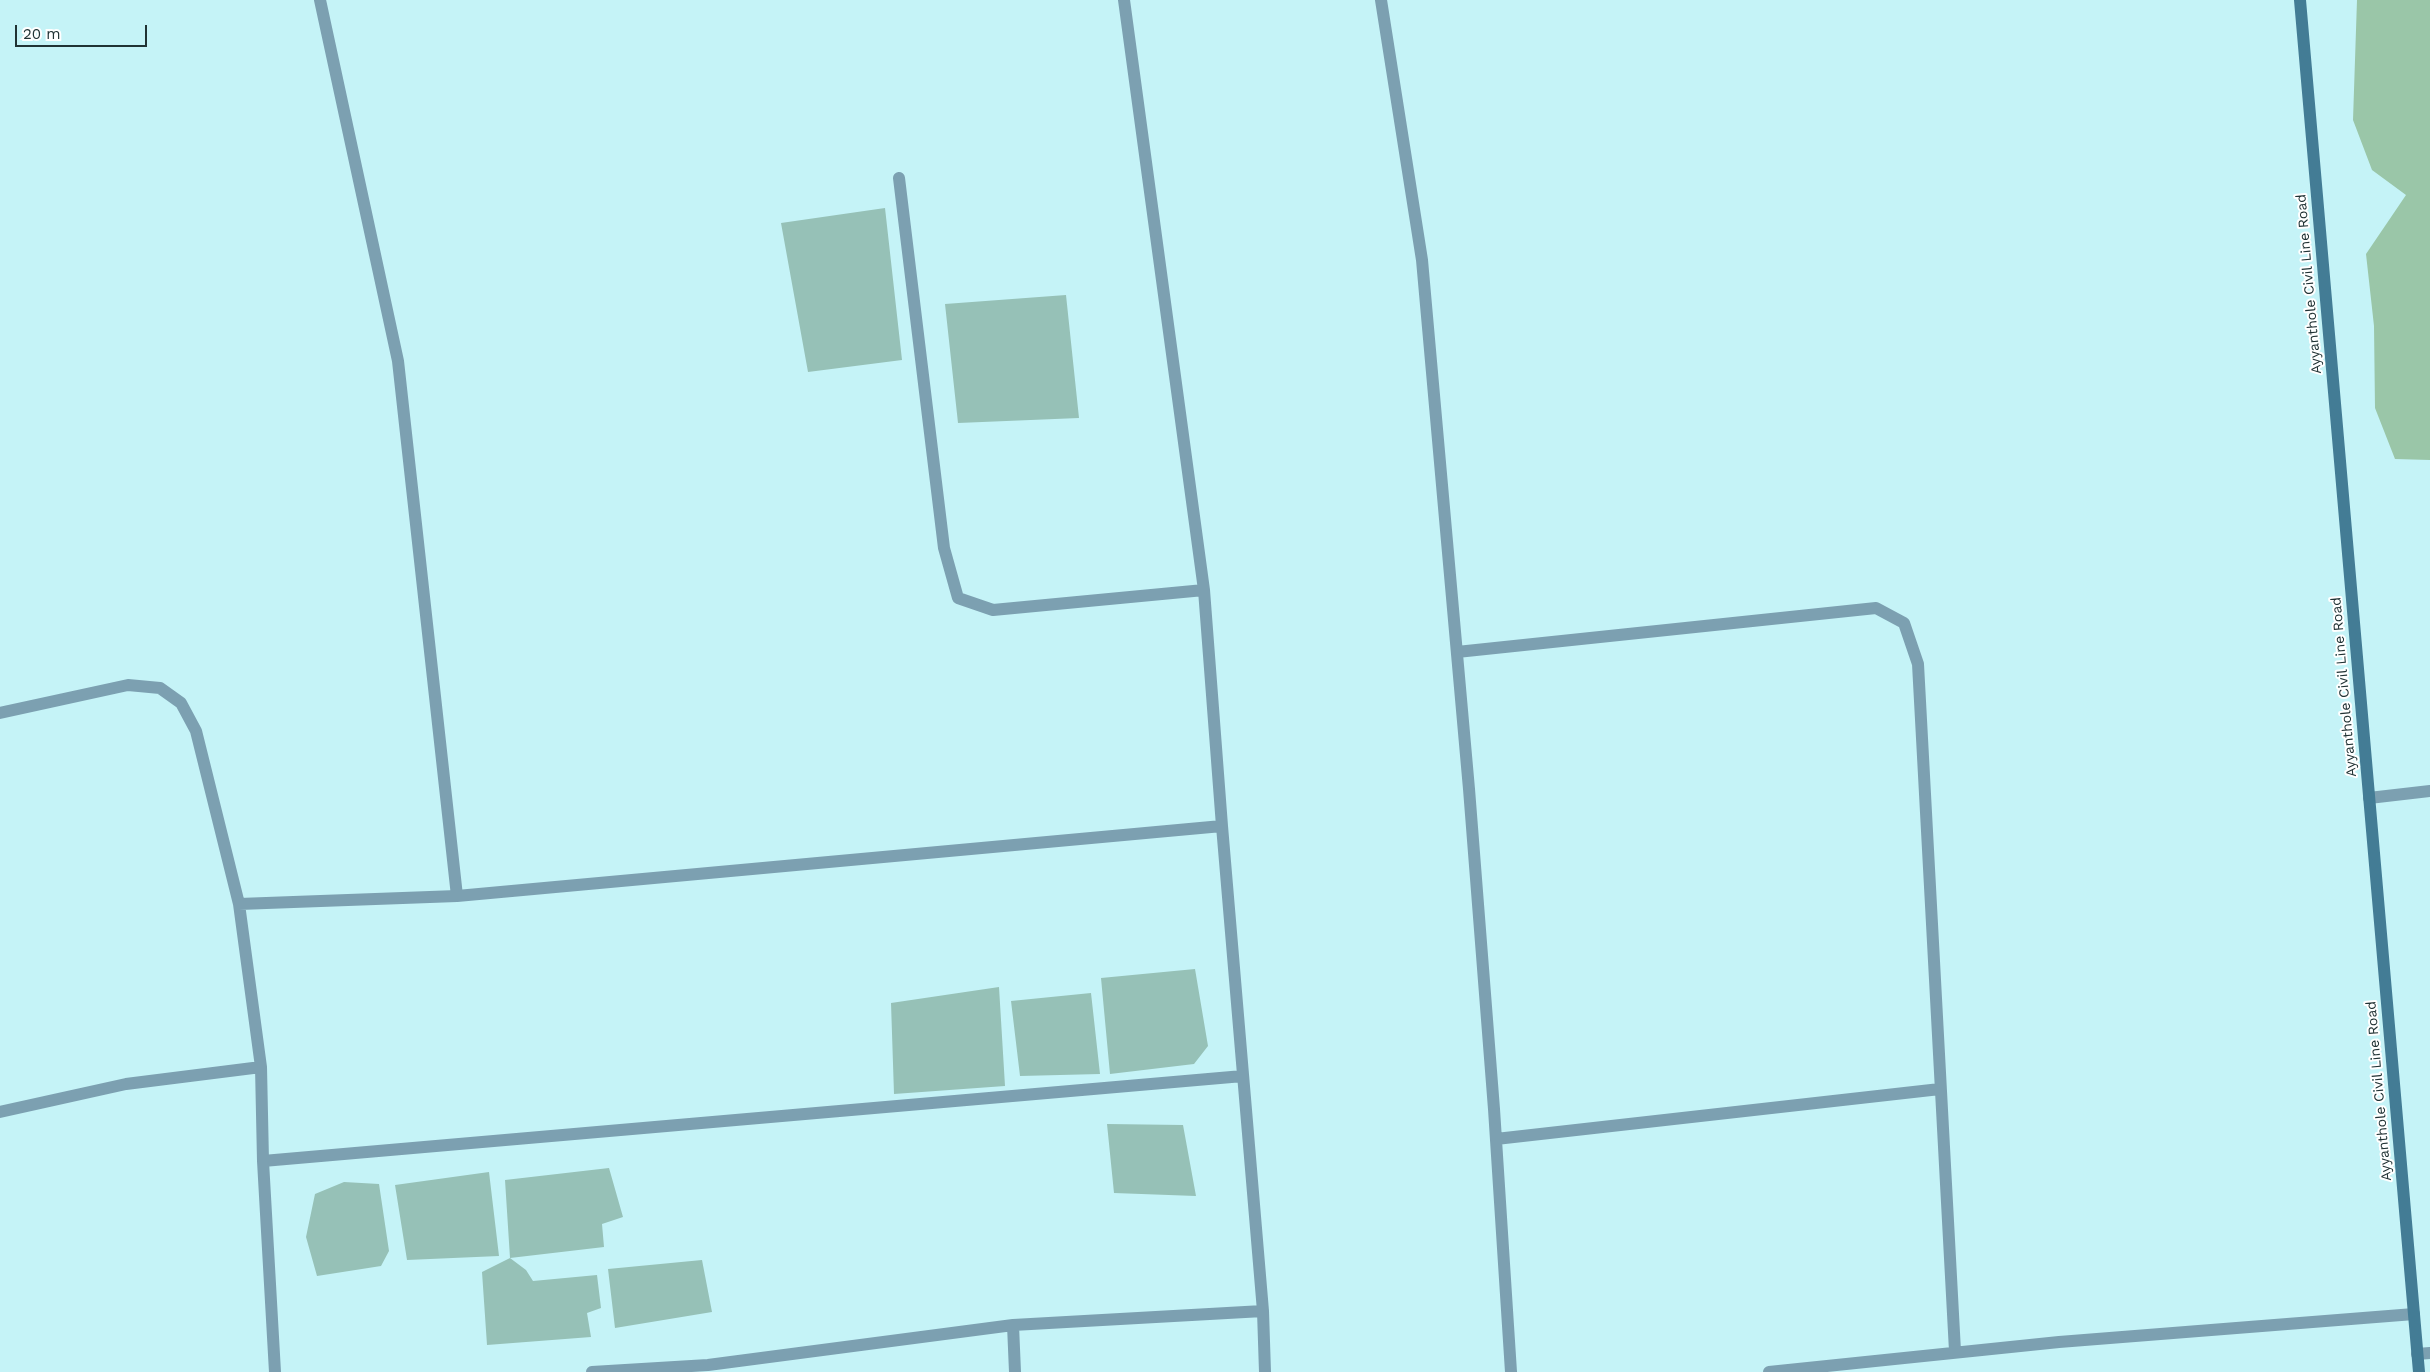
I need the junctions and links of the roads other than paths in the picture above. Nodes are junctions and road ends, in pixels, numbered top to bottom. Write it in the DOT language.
graph roads {
  1 [pos="320,0"];
  2 [pos="1124,0"];
  3 [pos="1381,0"];
  4 [pos="2300,0"];
  5 [pos="899,178"];
  6 [pos="1204,590"];
  7 [pos="1457,652"];
  8 [pos="0,713"];
  9 [pos="2430,791"];
  10 [pos="2369,798"];
  11 [pos="1222,826"];
  12 [pos="457,896"];
  13 [pos="239,904"];
  14 [pos="261,1067"];
  15 [pos="1243,1076"];
  16 [pos="1940,1089"];
  17 [pos="0,1112"];
  18 [pos="1496,1139"];
  19 [pos="263,1161"];
  20 [pos="1263,1311"];
  21 [pos="2414,1314"];
  22 [pos="1013,1325"];
  23 [pos="1955,1352"];
  24 [pos="2424,1354"];
  25 [pos="275,1372"];
  26 [pos="592,1372"];
  27 [pos="1015,1372"];
  28 [pos="1265,1372"];
  29 [pos="1512,1372"];
  30 [pos="1769,1372"];
  31 [pos="2419,1372"];
  1 -- 12 [label="street"];
  2 -- 6 [label="street"];
  3 -- 7 [label="street"];
  4 -- 10 [label="main road, Ayyanthole Civil Line Road"];
  5 -- 6 [label="street"];
  6 -- 11 [label="street"];
  7 -- 16 [label="street"];
  7 -- 18 [label="street"];
  8 -- 13 [label="street"];
  9 -- 10 [label="street"];
  10 -- 21 [label="main road, Ayyanthole Civil Line Road"];
  11 -- 12 [label="street"];
  11 -- 15 [label="street"];
  12 -- 13 [label="street"];
  13 -- 14 [label="street"];
  14 -- 17 [label="street"];
  14 -- 19 [label="street"];
  15 -- 19 [label="street"];
  15 -- 20 [label="street"];
  16 -- 18 [label="street"];
  16 -- 23 [label="street"];
  18 -- 29 [label="street"];
  19 -- 25 [label="street"];
  20 -- 22 [label="street"];
  20 -- 28 [label="street"];
  21 -- 23 [label="street"];
  21 -- 24 [label="main road, Ayyanthole Civil Line Road"];
  22 -- 26 [label="street"];
  22 -- 27 [label="street"];
  23 -- 30 [label="street"];
  24 -- 31 [label="main road, Ayyanthole Civil Line Road"];
}
